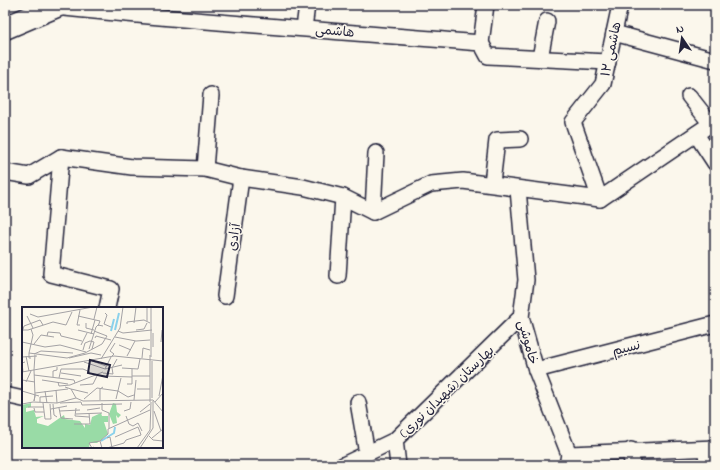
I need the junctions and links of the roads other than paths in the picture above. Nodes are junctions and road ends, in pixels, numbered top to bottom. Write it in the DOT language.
graph roads {
  1 [pos="307,5"];
  2 [pos="486,5"];
  3 [pos="620,5"];
  4 [pos="57,6"];
  5 [pos="547,21"];
  6 [pos="5,28"];
  7 [pos="304,28"];
  8 [pos="614,33"];
  9 [pos="482,43"];
  10 [pos="540,58"];
  11 [pos="715,60"];
  12 [pos="608,62"];
  13 [pos="211,96"];
  14 [pos="689,96"];
  15 [pos="713,122"];
  16 [pos="696,134"];
  17 [pos="520,139"];
  18 [pos="376,153"];
  19 [pos="61,157"];
  20 [pos="715,163"];
  21 [pos="206,169"];
  22 [pos="5,172"];
  23 [pos="241,178"];
  24 [pos="492,183"];
  25 [pos="518,189"];
  26 [pos="343,197"];
  27 [pos="600,198"];
  28 [pos="373,212"];
  29 [pos="338,276"];
  30 [pos="225,296"];
  31 [pos="107,307"];
  32 [pos="521,318"];
  33 [pos="715,324"];
  34 [pos="536,370"];
  35 [pos="5,395"];
  36 [pos="22,399"];
  37 [pos="358,402"];
  38 [pos="395,440"];
  39 [pos="710,449"];
  40 [pos="366,454"];
  41 [pos="631,458"];
  42 [pos="568,459"];
  43 [pos="343,465"];
  44 [pos="398,465"];
  45 [pos="707,465"];
  1 -- 7 [label="street"];
  2 -- 9 [label="street"];
  3 -- 8 [label="street, ۱۲ هاشمی"];
  4 -- 6 [label="main road"];
  4 -- 7 [label="street, هاشمی"];
  5 -- 10 [label="street"];
  7 -- 9 [label="street, هاشمی"];
  8 -- 11 [label="street"];
  8 -- 12 [label="street, ۱۲ هاشمی"];
  9 -- 10 [label="street"];
  10 -- 12 [label="street"];
  12 -- 27 [label="street, ۱۲ هاشمی"];
  13 -- 21 [label="street"];
  14 -- 15 [label="street"];
  15 -- 16 [label="street"];
  16 -- 20 [label="street"];
  16 -- 27 [label="street"];
  17 -- 24 [label="street"];
  18 -- 28 [label="street"];
  19 -- 21 [label="street"];
  19 -- 22 [label="street"];
  19 -- 31 [label="street"];
  21 -- 23 [label="street"];
  23 -- 26 [label="street"];
  23 -- 30 [label="street, آزادی"];
  24 -- 25 [label="street"];
  24 -- 28 [label="street"];
  25 -- 27 [label="street"];
  25 -- 32 [label="street, خاموشی"];
  26 -- 28 [label="street"];
  26 -- 29 [label="street"];
  32 -- 34 [label="street, خاموشی"];
  32 -- 38 [label="street, بهارستان (شهیدان نوری)"];
  33 -- 34 [label="street, نسیم"];
  34 -- 42 [label="street, خاموشی"];
  35 -- 36 [label="street"];
  37 -- 40 [label="street"];
  38 -- 40 [label="street, بهارستان (شهیدان نوری)"];
  38 -- 44 [label="street"];
  39 -- 41 [label="street"];
  39 -- 45 [label="street"];
  40 -- 43 [label="street, بهارستان (شهیدان نوری)"];
  41 -- 42 [label="street"];
}
